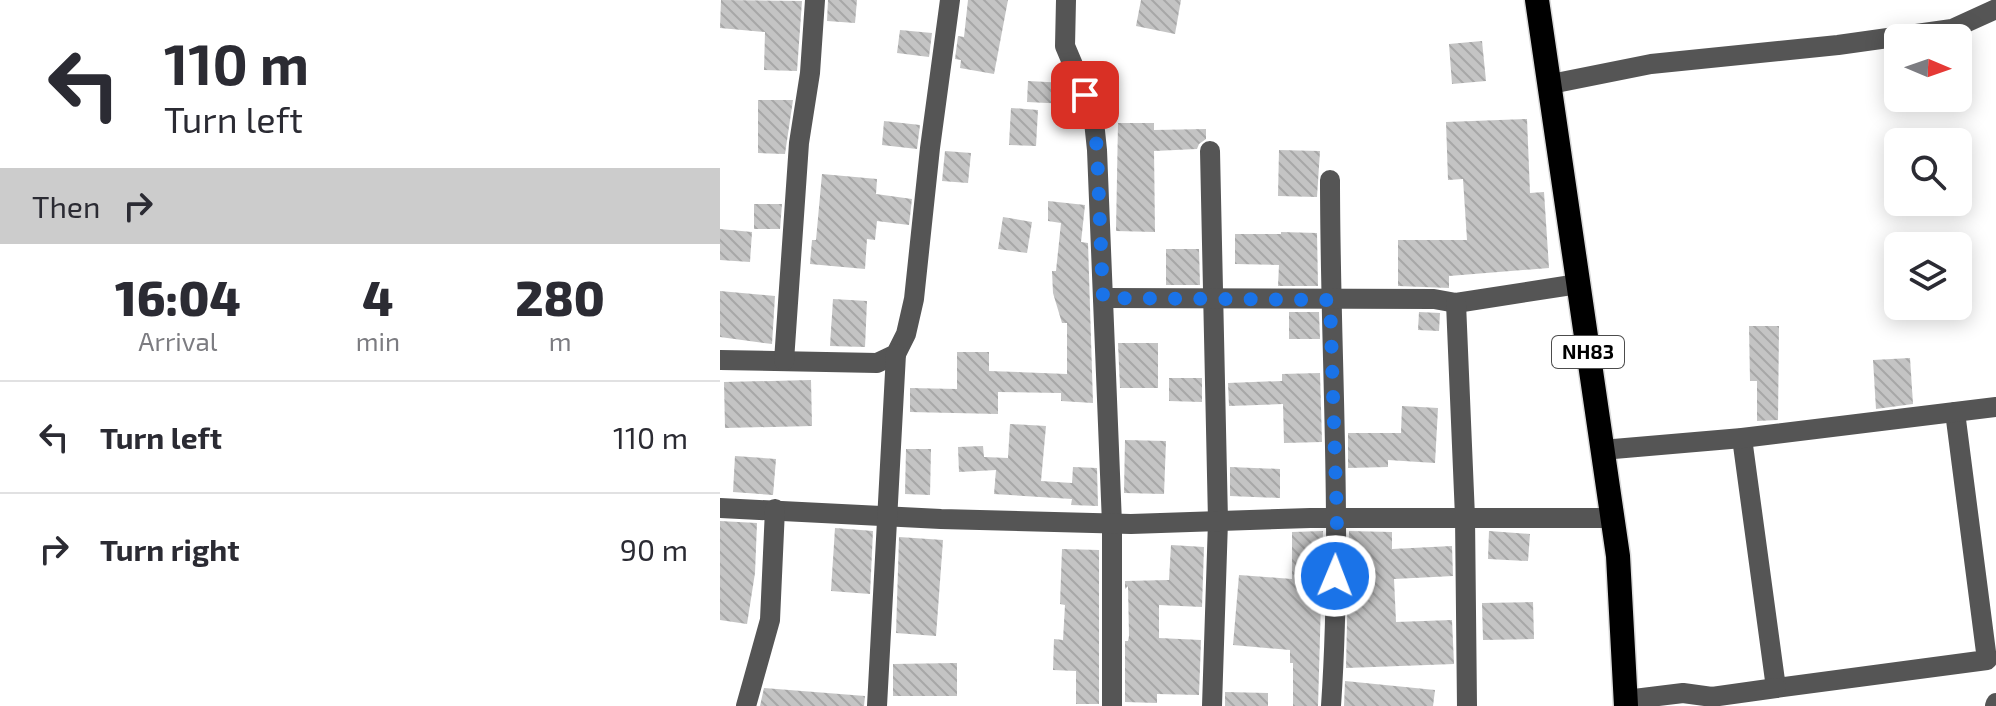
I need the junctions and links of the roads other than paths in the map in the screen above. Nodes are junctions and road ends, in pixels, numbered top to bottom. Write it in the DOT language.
graph roads {
  1 [pos="815,0"];
  2 [pos="950,0"];
  3 [pos="1066,0"];
  4 [pos="1537,0"];
  5 [pos="1996,9"];
  6 [pos="1551,84"];
  7 [pos="1210,151"];
  8 [pos="1330,180"];
  9 [pos="1578,284"];
  10 [pos="1103,298"];
  11 [pos="1212,300"];
  12 [pos="1330,300"];
  13 [pos="1456,303"];
  14 [pos="896,354"];
  15 [pos="720,360"];
  16 [pos="784,361"];
  17 [pos="1996,407"];
  18 [pos="1955,412"];
  19 [pos="1742,438"];
  20 [pos="1602,450"];
  21 [pos="720,508"];
  22 [pos="775,509"];
  23 [pos="886,515"];
  24 [pos="1465,517"];
  25 [pos="1613,518"];
  26 [pos="1337,519"];
  27 [pos="1218,521"];
  28 [pos="1112,524"];
  29 [pos="1776,688"];
  30 [pos="1626,703"];
  31 [pos="746,706"];
  32 [pos="877,706"];
  33 [pos="1112,706"];
  34 [pos="1212,706"];
  35 [pos="1331,706"];
  36 [pos="1467,706"];
  1 -- 16 [label="street"];
  2 -- 14 [label="street"];
  3 -- 10 [label="street"];
  4 -- 6 [label="highway, NH83"];
  5 -- 6 [label="street"];
  6 -- 9 [label="highway, NH83"];
  7 -- 11 [label="street"];
  8 -- 12 [label="street"];
  9 -- 13 [label="street"];
  9 -- 20 [label="highway, NH83"];
  10 -- 11 [label="street"];
  10 -- 28 [label="street"];
  11 -- 12 [label="street"];
  11 -- 27 [label="street"];
  12 -- 13 [label="street"];
  12 -- 26 [label="street"];
  13 -- 24 [label="street"];
  14 -- 16 [label="street"];
  14 -- 23 [label="street"];
  15 -- 16 [label="street"];
  17 -- 18 [label="street"];
  18 -- 19 [label="street"];
  18 -- 29 [label="street"];
  19 -- 20 [label="street"];
  19 -- 29 [label="street"];
  20 -- 25 [label="highway, NH83"];
  21 -- 22 [label="street"];
  22 -- 23 [label="street"];
  22 -- 31 [label="street"];
  23 -- 28 [label="street"];
  23 -- 32 [label="street"];
  24 -- 25 [label="street"];
  24 -- 26 [label="street"];
  24 -- 36 [label="street"];
  25 -- 30 [label="highway, NH83"];
  26 -- 27 [label="street"];
  26 -- 35 [label="street"];
  27 -- 28 [label="street"];
  27 -- 34 [label="street"];
  28 -- 33 [label="street"];
  29 -- 30 [label="street"];
}
